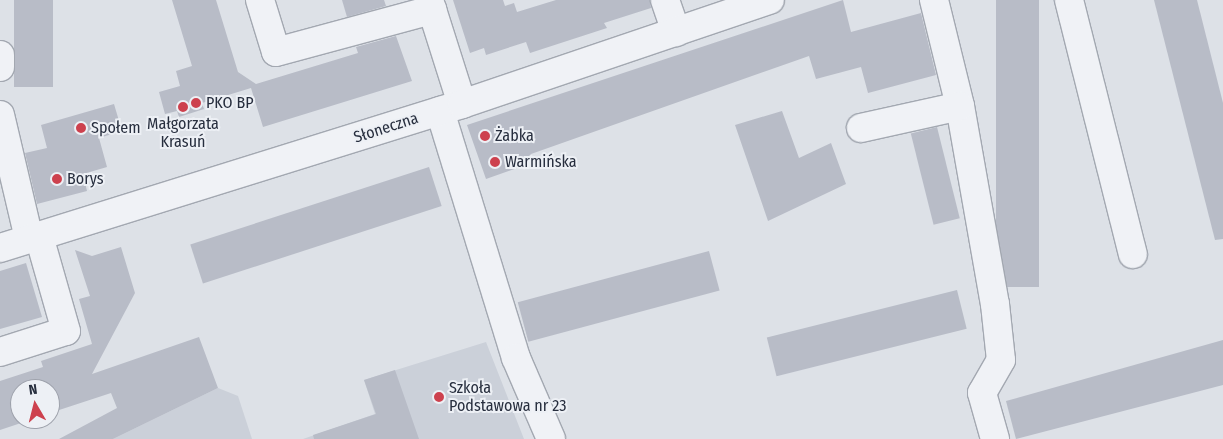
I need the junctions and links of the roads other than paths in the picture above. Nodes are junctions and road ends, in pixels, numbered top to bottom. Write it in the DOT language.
graph roads {
  1 [pos="260,0"];
  2 [pos="665,0"];
  3 [pos="770,0"];
  4 [pos="934,0"];
  5 [pos="1069,0"];
  6 [pos="430,3"];
  7 [pos="676,32"];
  8 [pos="0,56"];
  9 [pos="0,67"];
  10 [pos="960,106"];
  11 [pos="451,107"];
  12 [pos="0,115"];
  13 [pos="861,128"];
  14 [pos="34,238"];
  15 [pos="0,248"];
  16 [pos="1133,254"];
  17 [pos="0,352"];
  18 [pos="551,439"];
  19 [pos="995,439"];
  1 -- 6 [label="street"];
  2 -- 7 [label="street"];
  3 -- 7 [label="street, Słoneczna"];
  4 -- 10 [label="street"];
  5 -- 16 [label="street"];
  6 -- 11 [label="street"];
  7 -- 11 [label="street, Słoneczna"];
  8 -- 9 [label="street"];
  10 -- 13 [label="street"];
  10 -- 19 [label="street"];
  11 -- 14 [label="street, Słoneczna"];
  11 -- 18 [label="street"];
  12 -- 14 [label="street"];
  14 -- 15 [label="street, Słoneczna"];
  14 -- 17 [label="street"];
}
